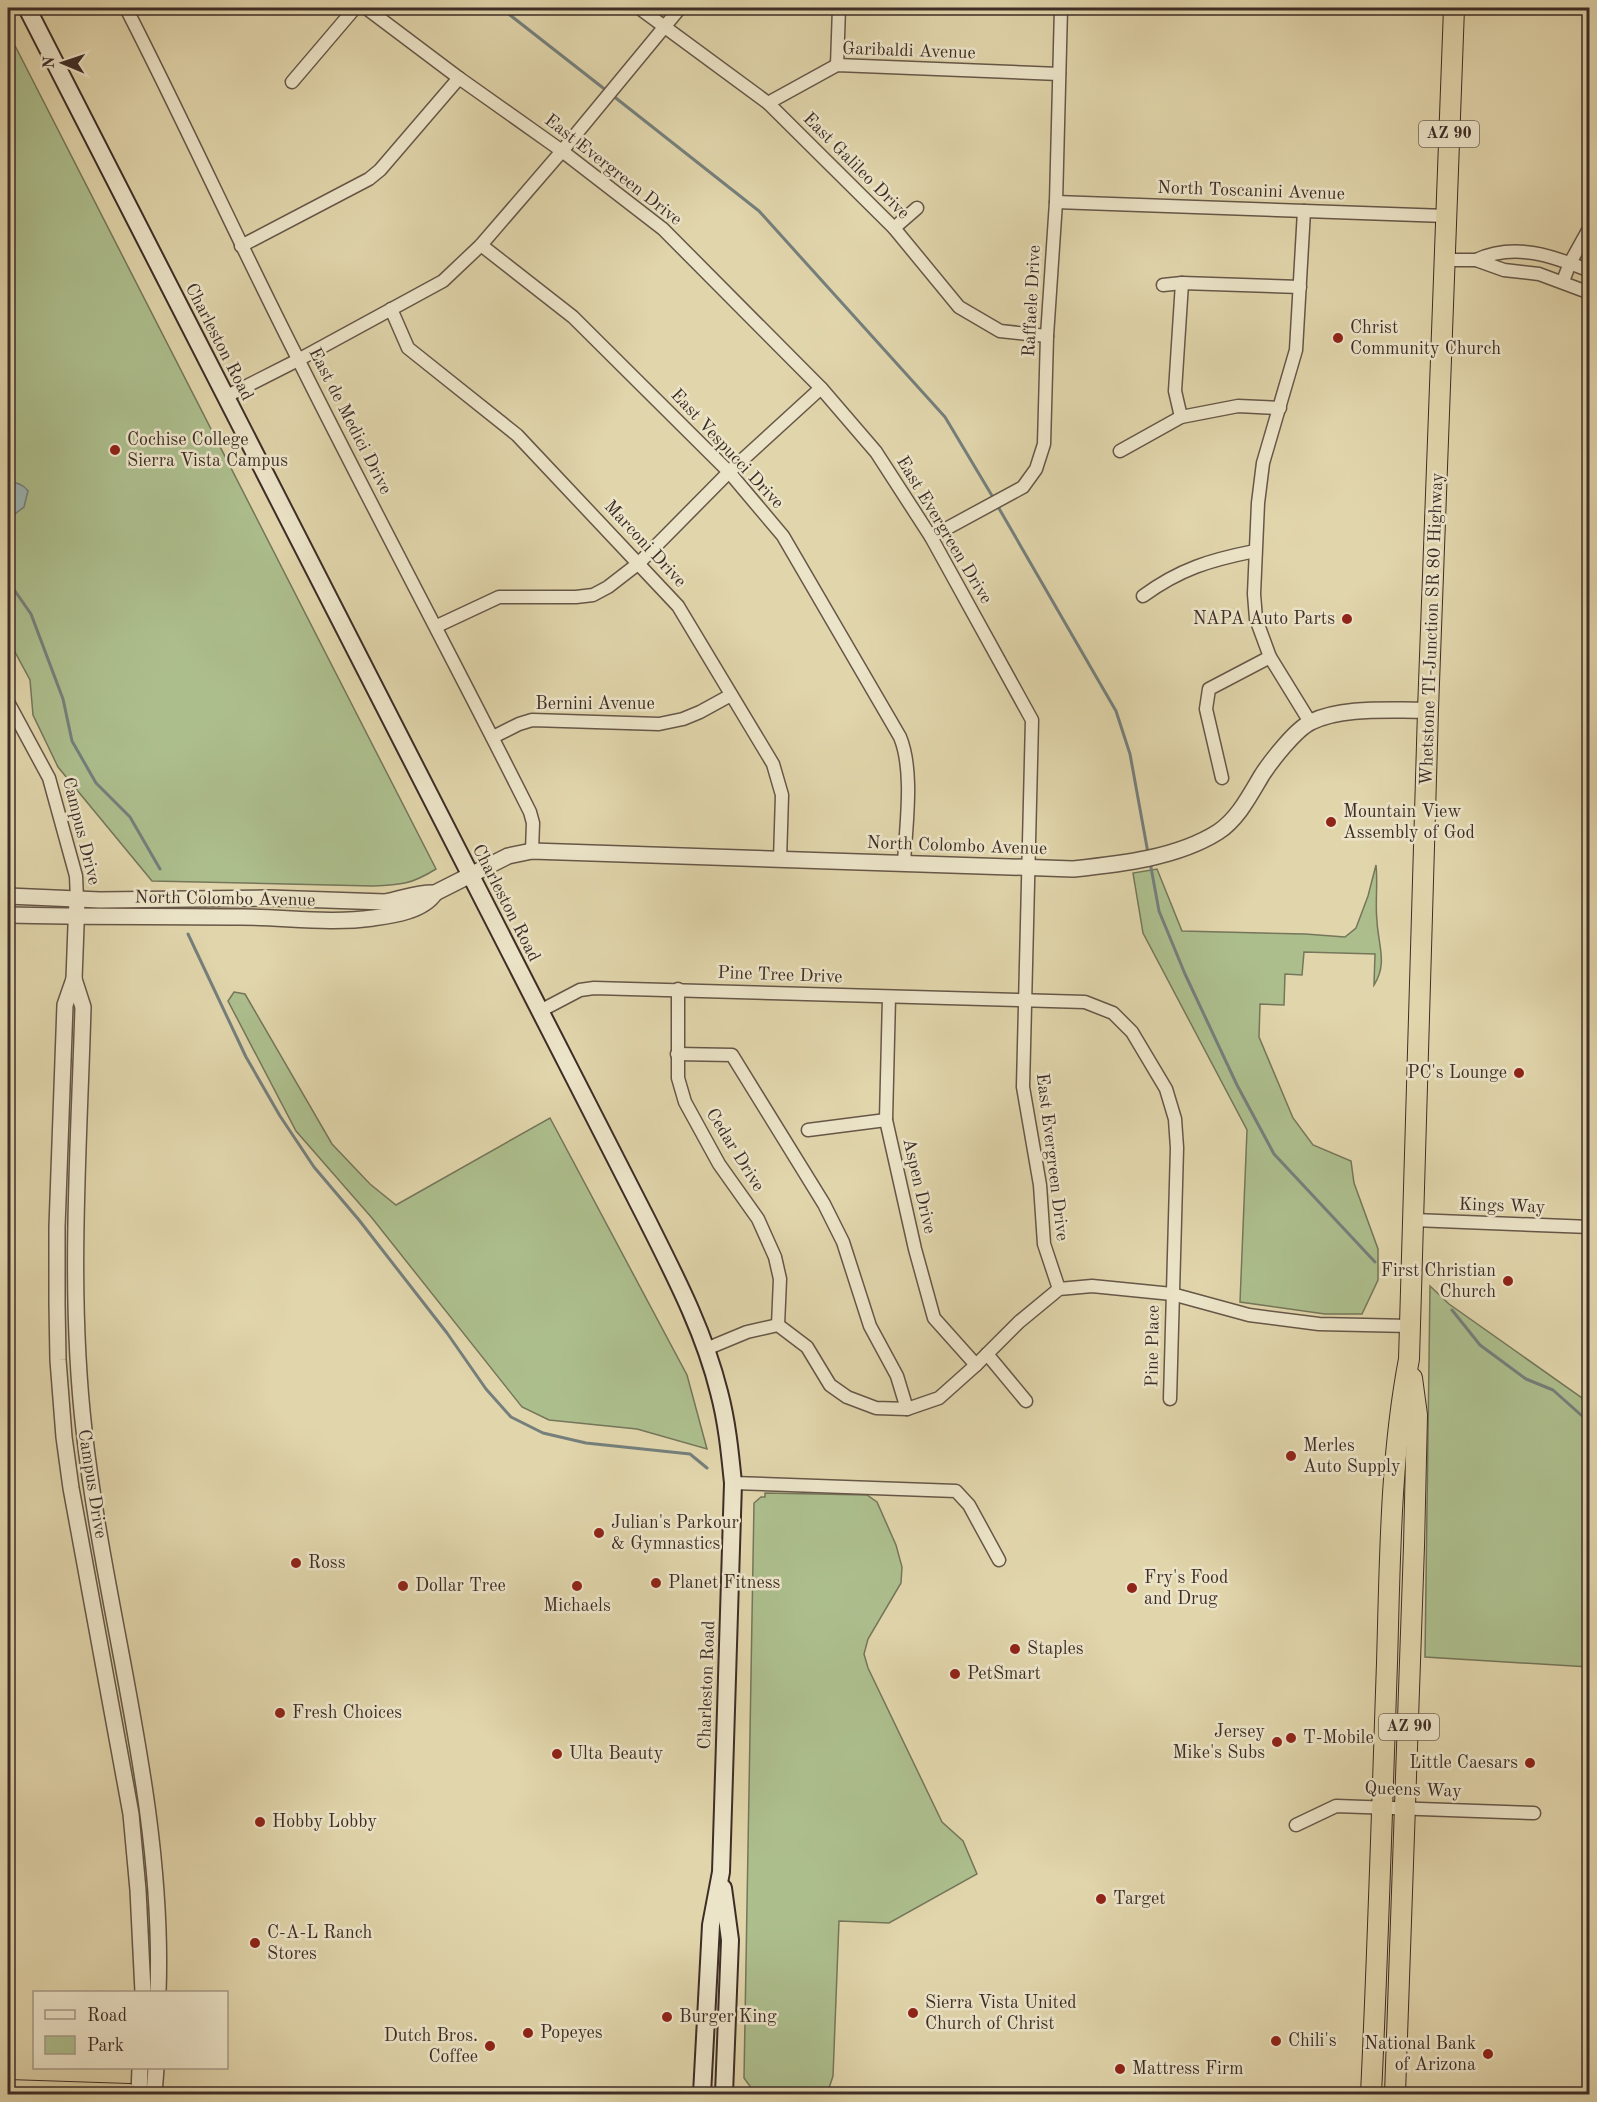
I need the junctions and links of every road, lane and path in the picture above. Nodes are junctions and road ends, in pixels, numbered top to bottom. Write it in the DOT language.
graph roads {
  1 [pos="27,8"];
  2 [pos="126,8"];
  3 [pos="355,8"];
  4 [pos="366,8"];
  5 [pos="639,8"];
  6 [pos="680,8"];
  7 [pos="839,8"];
  8 [pos="1061,8"];
  9 [pos="1454,8"];
  10 [pos="664,26"];
  11 [pos="837,65"];
  12 [pos="1059,74"];
  13 [pos="459,78"];
  14 [pos="292,82"];
  15 [pos="768,103"];
  16 [pos="562,151"];
  17 [pos="1056,202"];
  18 [pos="916,207"];
  19 [pos="1305,211"];
  20 [pos="1446,216"];
  21 [pos="1590,227"];
  22 [pos="894,228"];
  23 [pos="481,245"];
  24 [pos="241,246"];
  25 [pos="1445,260"];
  26 [pos="1476,260"];
  27 [pos="1570,263"];
  28 [pos="1590,271"];
  29 [pos="1563,281"];
  30 [pos="1182,283"];
  31 [pos="1163,285"];
  32 [pos="1300,287"];
  33 [pos="1590,293"];
  34 [pos="391,309"];
  35 [pos="1047,336"];
  36 [pos="298,360"];
  37 [pos="821,388"];
  38 [pos="225,397"];
  39 [pos="1280,408"];
  40 [pos="1180,417"];
  41 [pos="1120,451"];
  42 [pos="729,472"];
  43 [pos="931,537"];
  44 [pos="1255,551"];
  45 [pos="639,563"];
  46 [pos="1143,596"];
  47 [pos="437,626"];
  48 [pos="1270,657"];
  49 [pos="731,695"];
  50 [pos="8,702"];
  51 [pos="1428,711"];
  52 [pos="1310,722"];
  53 [pos="493,737"];
  54 [pos="1222,778"];
  55 [pos="532,851"];
  56 [pos="780,860"];
  57 [pos="904,863"];
  58 [pos="1028,868"];
  59 [pos="470,876"];
  60 [pos="435,893"];
  61 [pos="8,896"];
  62 [pos="77,899"];
  63 [pos="8,915"];
  64 [pos="77,916"];
  65 [pos="74,979"];
  66 [pos="678,989"];
  67 [pos="889,997"];
  68 [pos="1024,1000"];
  69 [pos="540,1011"];
  70 [pos="677,1054"];
  71 [pos="886,1120"];
  72 [pos="808,1130"];
  73 [pos="1413,1220"];
  74 [pos="1590,1227"];
  75 [pos="1059,1289"];
  76 [pos="1172,1294"];
  77 [pos="778,1325"];
  78 [pos="1410,1326"];
  79 [pos="706,1348"];
  80 [pos="987,1354"];
  81 [pos="1409,1359"];
  82 [pos="976,1365"];
  83 [pos="1170,1399"];
  84 [pos="1026,1401"];
  85 [pos="908,1409"];
  86 [pos="733,1484"];
  87 [pos="999,1560"];
  88 [pos="1382,1808"];
  89 [pos="1406,1808"];
  90 [pos="1533,1813"];
  91 [pos="1296,1825"];
  92 [pos="721,1872"];
  93 [pos="142,1991"];
  94 [pos="158,1991"];
  95 [pos="140,2069"];
  96 [pos="156,2069"];
  97 [pos="8,2090"];
  98 [pos="129,2094"];
  99 [pos="139,2094"];
  100 [pos="154,2094"];
  101 [pos="702,2094"];
  102 [pos="724,2094"];
  103 [pos="1371,2094"];
  104 [pos="1395,2094"];
  1 -- 38 [label="main road, Charleston Road"];
  2 -- 24 [label="street, East de Medici Drive"];
  3 -- 14 [label="street"];
  4 -- 13 [label="street, East Evergreen Drive"];
  5 -- 10 [label="street, East Galileo Drive"];
  6 -- 10 [label="street"];
  7 -- 11 [label="street"];
  8 -- 12 [label="street, Raffaele Drive"];
  9 -- 20 [label="highway, Whetstone TI-Junction SR 80 Highway / AZ 90"];
  10 -- 15 [label="street, East Galileo Drive"];
  10 -- 16 [label="street"];
  11 -- 12 [label="street, Garibaldi Avenue"];
  11 -- 15 [label="street, Garibaldi Avenue"];
  12 -- 17 [label="street, Raffaele Drive"];
  13 -- 16 [label="street, East Evergreen Drive"];
  13 -- 24 [label="street"];
  15 -- 22 [label="street, East Galileo Drive"];
  16 -- 23 [label="street"];
  16 -- 37 [label="street, East Evergreen Drive"];
  17 -- 19 [label="street, North Toscanini Avenue"];
  17 -- 35 [label="street, Raffaele Drive"];
  18 -- 22 [label="street"];
  19 -- 20 [label="street, North Toscanini Avenue"];
  19 -- 32 [label="street"];
  20 -- 25 [label="highway, Whetstone TI-Junction SR 80 Highway / AZ 90"];
  21 -- 27 [label="street"];
  22 -- 35 [label="street, East Galileo Drive"];
  23 -- 34 [label="street"];
  23 -- 42 [label="street, East Vespucci Drive"];
  24 -- 36 [label="street, East de Medici Drive"];
  25 -- 26 [label="street"];
  25 -- 51 [label="highway, Whetstone TI-Junction SR 80 Highway / AZ 90"];
  26 -- 27 [label="street"];
  26 -- 29 [label="street"];
  27 -- 28 [label="street"];
  27 -- 29 [label="street"];
  29 -- 33 [label="street"];
  30 -- 31 [label="street"];
  30 -- 32 [label="street"];
  30 -- 40 [label="street"];
  32 -- 39 [label="street"];
  34 -- 36 [label="street"];
  34 -- 45 [label="street, Marconi Drive"];
  35 -- 43 [label="street, Raffaele Drive"];
  36 -- 38 [label="street"];
  36 -- 47 [label="street, East de Medici Drive"];
  37 -- 42 [label="street"];
  37 -- 43 [label="street, East Evergreen Drive"];
  38 -- 59 [label="main road, Charleston Road"];
  39 -- 40 [label="street"];
  39 -- 44 [label="street"];
  40 -- 41 [label="street"];
  42 -- 45 [label="street"];
  42 -- 57 [label="street, East Vespucci Drive"];
  43 -- 58 [label="street, East Evergreen Drive"];
  44 -- 46 [label="street"];
  44 -- 48 [label="street"];
  45 -- 47 [label="street"];
  45 -- 49 [label="street, Marconi Drive"];
  47 -- 53 [label="street, East de Medici Drive"];
  48 -- 52 [label="street"];
  48 -- 54 [label="street"];
  49 -- 53 [label="street, Bernini Avenue"];
  49 -- 56 [label="street, Marconi Drive"];
  50 -- 62 [label="street, Campus Drive"];
  51 -- 52 [label="street, North Colombo Avenue"];
  51 -- 73 [label="highway, Whetstone TI-Junction SR 80 Highway / AZ 90"];
  52 -- 58 [label="street, North Colombo Avenue"];
  53 -- 55 [label="street, East de Medici Drive"];
  55 -- 56 [label="street, North Colombo Avenue"];
  55 -- 59 [label="street, North Colombo Avenue"];
  56 -- 57 [label="street, North Colombo Avenue"];
  57 -- 58 [label="street, North Colombo Avenue"];
  58 -- 68 [label="street, East Evergreen Drive"];
  59 -- 60 [label="street, North Colombo Avenue"];
  59 -- 69 [label="main road, Charleston Road"];
  60 -- 62 [label="street, North Colombo Avenue"];
  60 -- 64 [label="street, North Colombo Avenue"];
  61 -- 62 [label="street, North Colombo Avenue"];
  62 -- 64 [label="street, Campus Drive"];
  63 -- 64 [label="street, North Colombo Avenue"];
  64 -- 65 [label="street, Campus Drive"];
  65 -- 93 [label="street, Campus Drive"];
  65 -- 94 [label="street, Campus Drive"];
  66 -- 67 [label="street, Pine Tree Drive"];
  66 -- 69 [label="street, Pine Tree Drive"];
  66 -- 70 [label="street, Cedar Drive"];
  67 -- 68 [label="street, Pine Tree Drive"];
  67 -- 71 [label="street, Aspen Drive"];
  68 -- 75 [label="street, East Evergreen Drive"];
  68 -- 76 [label="street, Pine Tree Drive"];
  69 -- 79 [label="main road, Charleston Road"];
  70 -- 77 [label="street, Cedar Drive"];
  70 -- 85 [label="street"];
  71 -- 72 [label="street"];
  71 -- 82 [label="street, Aspen Drive"];
  73 -- 74 [label="street, Kings Way"];
  73 -- 78 [label="highway, Whetstone TI-Junction SR 80 Highway / AZ 90"];
  75 -- 76 [label="street"];
  75 -- 80 [label="street"];
  76 -- 78 [label="street"];
  76 -- 83 [label="street, Pine Place"];
  77 -- 79 [label="street"];
  77 -- 85 [label="street"];
  78 -- 81 [label="highway, Whetstone TI-Junction SR 80 Highway / AZ 90"];
  79 -- 86 [label="main road, Charleston Road"];
  80 -- 82 [label="street"];
  80 -- 84 [label="street"];
  81 -- 88 [label="highway, Whetstone TI-Junction SR 80 Highway / AZ 90"];
  81 -- 89 [label="highway, Whetstone TI-Junction SR 80 Highway / AZ 90"];
  82 -- 85 [label="street"];
  86 -- 87 [label="street"];
  86 -- 92 [label="main road, Charleston Road"];
  88 -- 89 [label="street, Queens Way"];
  88 -- 91 [label="street, Queens Way"];
  88 -- 103 [label="highway, Whetstone TI-Junction SR 80 Highway / AZ 90"];
  89 -- 90 [label="street, Queens Way"];
  89 -- 104 [label="highway, Whetstone TI-Junction SR 80 Highway / AZ 90"];
  92 -- 101 [label="main road, Charleston Road"];
  92 -- 102 [label="main road, Charleston Road"];
  95 -- 99 [label="street"];
  96 -- 100 [label="street"];
  97 -- 98 [label="highway"];
}
